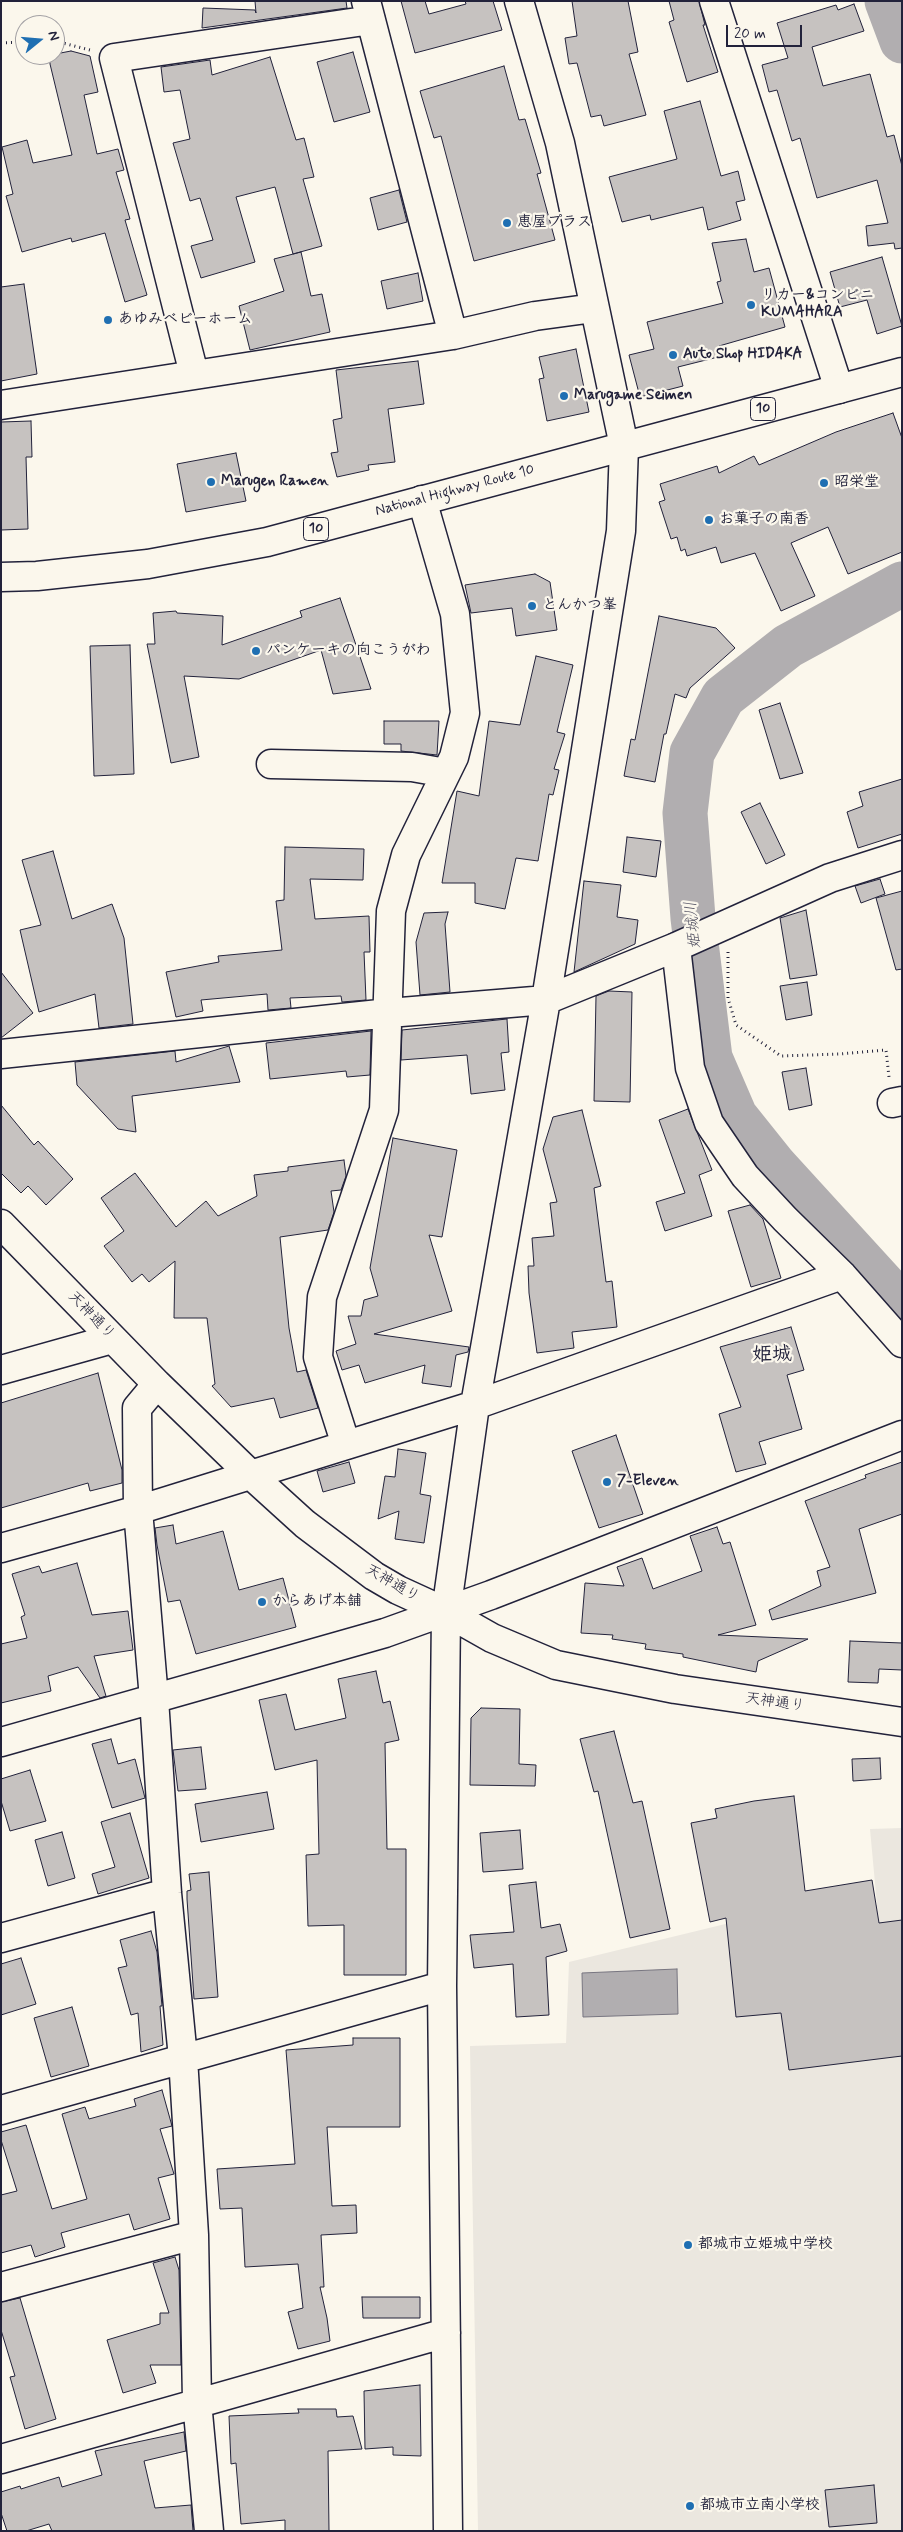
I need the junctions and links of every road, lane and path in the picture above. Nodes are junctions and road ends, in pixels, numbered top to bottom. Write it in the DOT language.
graph roads {
  1 [pos="519,1"];
  2 [pos="714,1"];
  3 [pos="369,11"];
  4 [pos="1,42"];
  5 [pos="15,42"];
  6 [pos="65,44"];
  7 [pos="114,58"];
  8 [pos="594,308"];
  9 [pos="453,335"];
  10 [pos="902,372"];
  11 [pos="194,374"];
  12 [pos="839,389"];
  13 [pos="1,405"];
  14 [pos="624,446"];
  15 [pos="422,500"];
  16 [pos="1,577"];
  17 [pos="271,764"];
  18 [pos="446,773"];
  19 [pos="902,855"];
  20 [pos="723,926"];
  21 [pos="678,946"];
  22 [pos="546,1000"];
  23 [pos="389,1013"];
  24 [pos="1,1054"];
  25 [pos="897,1102"];
  26 [pos="1,1224"];
  27 [pos="842,1275"];
  28 [pos="112,1338"];
  29 [pos="902,1343"];
  30 [pos="1,1370"];
  31 [pos="157,1384"];
  32 [pos="475,1405"];
  33 [pos="902,1435"];
  34 [pos="346,1445"];
  35 [pos="252,1475"];
  36 [pos="138,1510"];
  37 [pos="1,1548"];
  38 [pos="446,1612"];
  39 [pos="154,1699"];
  40 [pos="902,1722"];
  41 [pos="1,1742"];
  42 [pos="167,1892"];
  43 [pos="1,1938"];
  44 [pos="442,1986"];
  45 [pos="183,2058"];
  46 [pos="1,2110"];
  47 [pos="194,2235"];
  48 [pos="1,2287"];
  49 [pos="446,2333"];
  50 [pos="197,2402"];
  51 [pos="1,2459"];
  52 [pos="209,2531"];
  53 [pos="448,2531"];
  1 -- 8 [label="main road"];
  2 -- 12 [label="main road"];
  3 -- 7 [label="main road"];
  3 -- 9 [label="main road"];
  4 -- 5 [label="path"];
  6 -- 7 [label="path"];
  7 -- 11 [label="main road"];
  8 -- 9 [label="main road"];
  8 -- 14 [label="main road"];
  9 -- 11 [label="main road"];
  10 -- 12 [label="main road, National Highway Route 10 / 10"];
  11 -- 13 [label="main road"];
  12 -- 14 [label="main road, National Highway Route 10 / 10"];
  14 -- 15 [label="main road, National Highway Route 10 / 10"];
  14 -- 22 [label="main road"];
  15 -- 16 [label="main road, National Highway Route 10 / 10"];
  15 -- 18 [label="main road"];
  17 -- 18 [label="main road"];
  18 -- 23 [label="main road"];
  19 -- 20 [label="main road"];
  20 -- 21 [label="main road"];
  20 -- 25 [label="path"];
  21 -- 22 [label="main road"];
  21 -- 27 [label="main road"];
  22 -- 23 [label="main road"];
  22 -- 32 [label="main road"];
  23 -- 24 [label="main road"];
  23 -- 34 [label="main road"];
  26 -- 28 [label="main road, 天神通り"];
  27 -- 29 [label="main road"];
  27 -- 32 [label="main road"];
  28 -- 30 [label="main road"];
  28 -- 31 [label="main road, 天神通り"];
  31 -- 35 [label="main road, 天神通り"];
  31 -- 36 [label="main road"];
  32 -- 34 [label="main road"];
  32 -- 38 [label="main road"];
  33 -- 38 [label="main road"];
  34 -- 35 [label="main road"];
  35 -- 36 [label="main road"];
  35 -- 38 [label="main road, 天神通り"];
  36 -- 37 [label="main road"];
  36 -- 39 [label="main road"];
  38 -- 39 [label="main road"];
  38 -- 40 [label="main road, 天神通り"];
  38 -- 44 [label="main road"];
  39 -- 41 [label="main road"];
  39 -- 42 [label="main road"];
  42 -- 43 [label="main road"];
  42 -- 45 [label="main road"];
  44 -- 45 [label="main road"];
  44 -- 49 [label="main road"];
  45 -- 46 [label="main road"];
  45 -- 47 [label="main road"];
  47 -- 48 [label="main road"];
  47 -- 50 [label="main road"];
  49 -- 50 [label="main road"];
  49 -- 53 [label="main road"];
  50 -- 51 [label="main road"];
  50 -- 52 [label="main road"];
}
